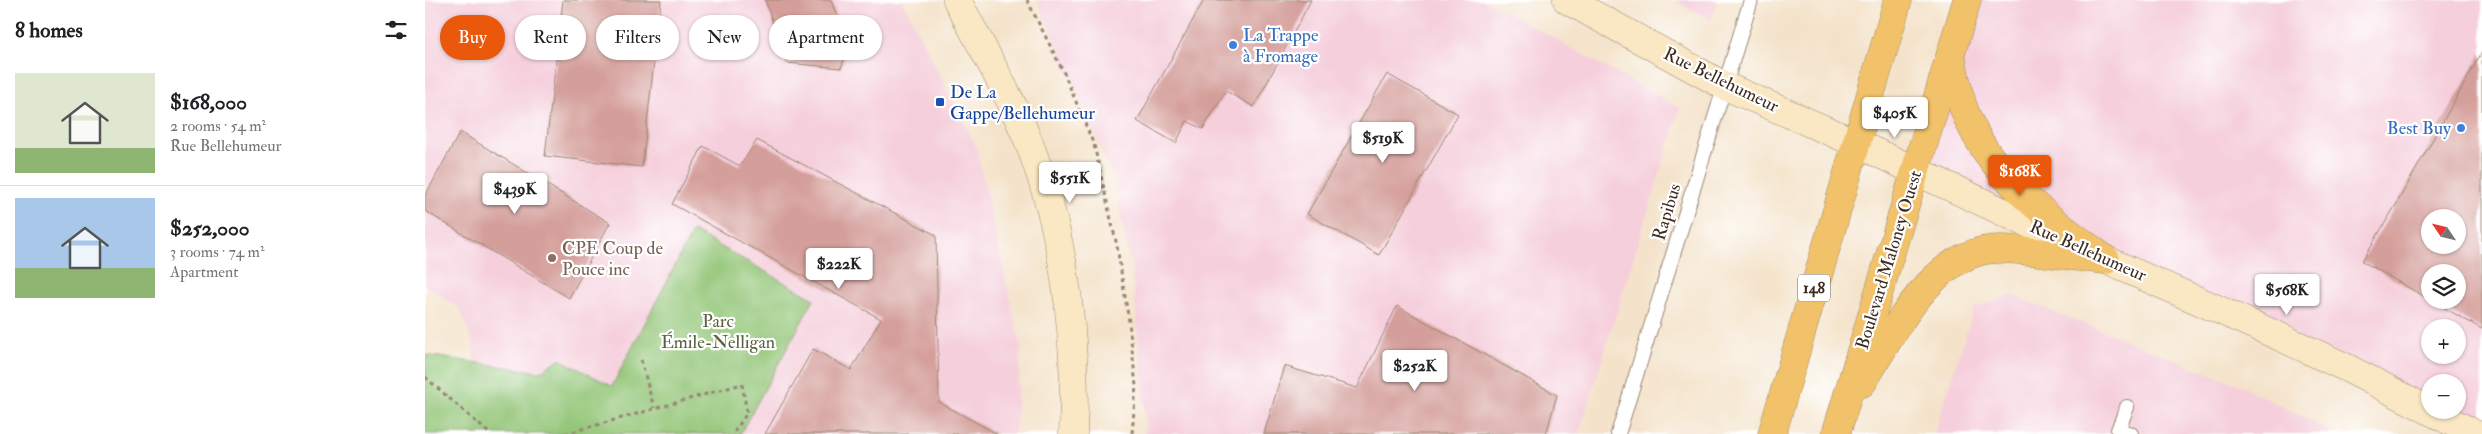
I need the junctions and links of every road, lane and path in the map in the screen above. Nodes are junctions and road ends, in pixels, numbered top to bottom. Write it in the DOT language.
graph roads {
  1 [pos="957,0"];
  2 [pos="1027,0"];
  3 [pos="1567,0"];
  4 [pos="1751,0"];
  5 [pos="1898,0"];
  6 [pos="1967,0"];
  7 [pos="1951,55"];
  8 [pos="1725,86"];
  9 [pos="1856,143"];
  10 [pos="1915,172"];
  11 [pos="2106,260"];
  12 [pos="641,360"];
  13 [pos="425,377"];
  14 [pos="2127,407"];
  15 [pos="654,408"];
  16 [pos="1839,425"];
  17 [pos="2452,426"];
  18 [pos="490,434"];
  19 [pos="565,434"];
  20 [pos="733,434"];
  21 [pos="1073,434"];
  22 [pos="1132,434"];
  23 [pos="1618,434"];
  24 [pos="1772,434"];
  25 [pos="2131,434"];
  26 [pos="2475,434"];
  1 -- 21 [label="street"];
  2 -- 22 [label="path"];
  3 -- 8 [label="street, Rue Bellehumeur"];
  4 -- 8 [label="lane, Rapibus"];
  5 -- 9 [label="main road, 148"];
  6 -- 7 [label="main road, Boulevard Maloney Ouest"];
  7 -- 10 [label="main road, Boulevard Maloney Ouest"];
  7 -- 11 [label="main road"];
  8 -- 9 [label="street, Rue Bellehumeur"];
  8 -- 23 [label="lane, Rapibus"];
  9 -- 10 [label="street, Rue Bellehumeur"];
  9 -- 24 [label="main road, 148"];
  10 -- 11 [label="street, Rue Bellehumeur"];
  10 -- 16 [label="main road, Boulevard Maloney Ouest"];
  11 -- 16 [label="main road"];
  11 -- 17 [label="street, Rue Bellehumeur"];
  12 -- 15 [label="path"];
  13 -- 18 [label="path"];
  14 -- 25 [label="lane"];
  15 -- 19 [label="path"];
  15 -- 20 [label="path"];
  17 -- 26 [label="street, Rue Bellehumeur"];
}
